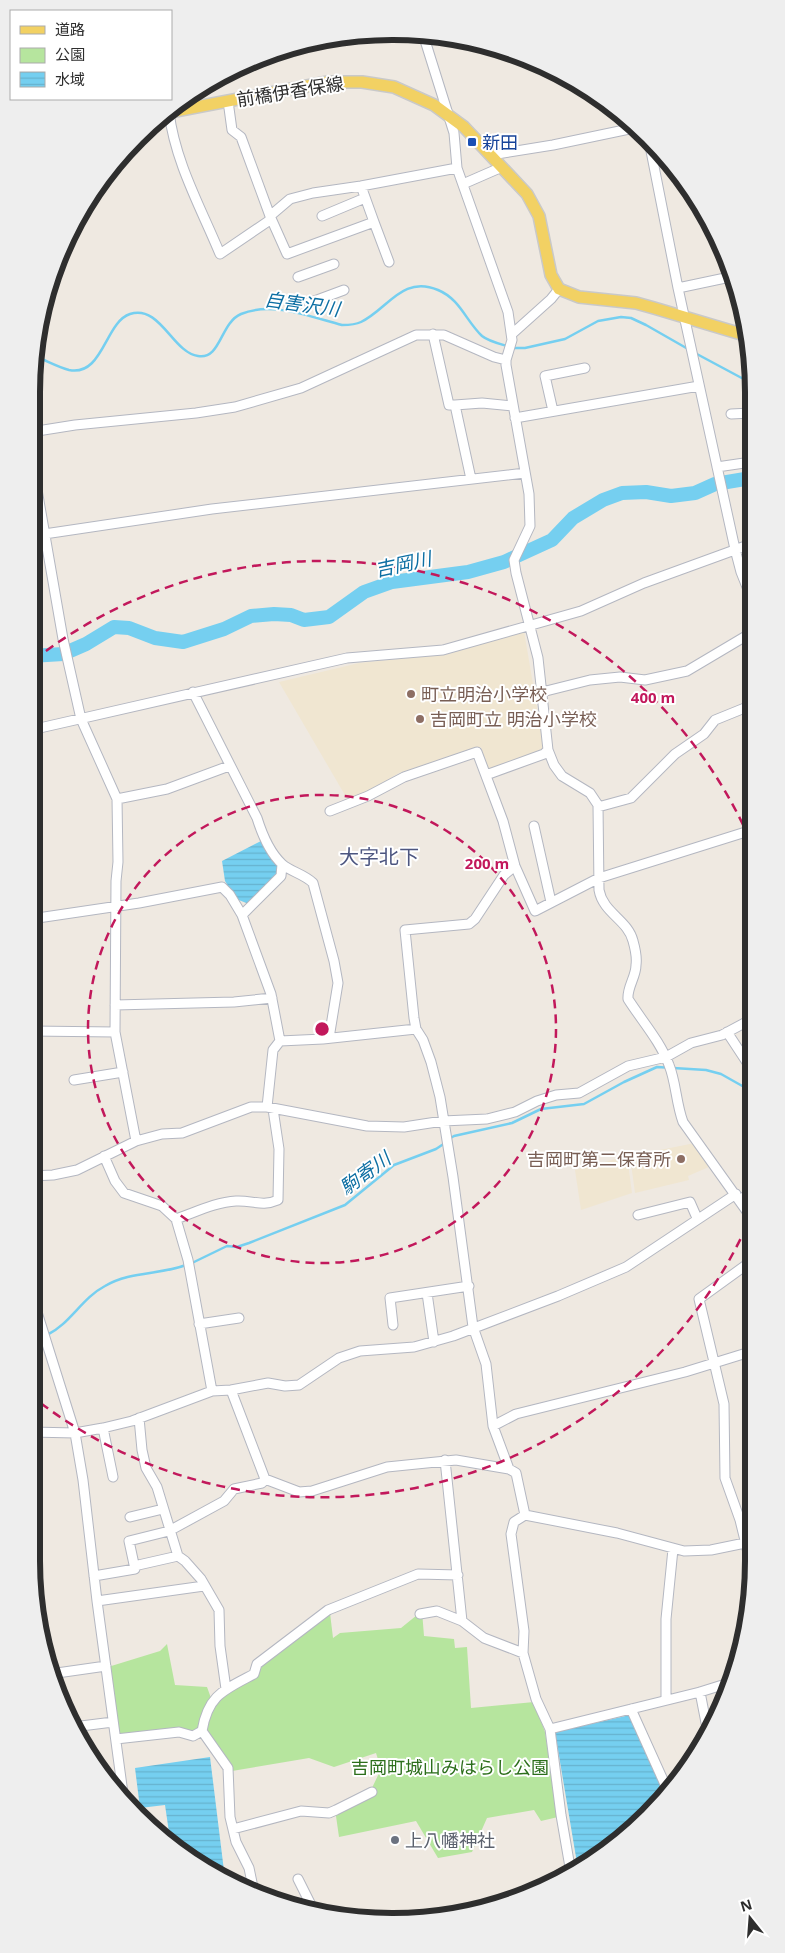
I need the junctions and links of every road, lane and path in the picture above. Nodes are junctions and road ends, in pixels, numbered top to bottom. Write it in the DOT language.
graph roads {
  1 [pos="425,42"];
  2 [pos="228,101"];
  3 [pos="183,109"];
  4 [pos="450,117"];
  5 [pos="169,120"];
  6 [pos="628,129"];
  7 [pos="650,152"];
  8 [pos="491,155"];
  9 [pos="502,167"];
  10 [pos="457,168"];
  11 [pos="463,184"];
  12 [pos="360,186"];
  13 [pos="365,198"];
  14 [pos="270,216"];
  15 [pos="322,216"];
  16 [pos="374,222"];
  17 [pos="389,262"];
  18 [pos="334,264"];
  19 [pos="298,277"];
  20 [pos="726,278"];
  21 [pos="678,288"];
  22 [pos="559,289"];
  23 [pos="344,290"];
  24 [pos="309,303"];
  25 [pos="685,318"];
  26 [pos="433,334"];
  27 [pos="740,334"];
  28 [pos="512,337"];
  29 [pos="506,357"];
  30 [pos="585,368"];
  31 [pos="699,386"];
  32 [pos="455,405"];
  33 [pos="513,406"];
  34 [pos="553,411"];
  35 [pos="745,413"];
  36 [pos="731,414"];
  37 [pos="515,418"];
  38 [pos="40,430"];
  39 [pos="745,463"];
  40 [pos="718,470"];
  41 [pos="525,473"];
  42 [pos="471,480"];
  43 [pos="40,505"];
  44 [pos="45,533"];
  45 [pos="40,534"];
  46 [pos="745,546"];
  47 [pos="735,549"];
  48 [pos="745,582"];
  49 [pos="528,625"];
  50 [pos="745,637"];
  51 [pos="193,692"];
  52 [pos="542,692"];
  53 [pos="745,708"];
  54 [pos="81,719"];
  55 [pos="40,728"];
  56 [pos="548,750"];
  57 [pos="229,766"];
  58 [pos="486,775"];
  59 [pos="117,799"];
  60 [pos="598,807"];
  61 [pos="330,811"];
  62 [pos="534,826"];
  63 [pos="745,832"];
  64 [pos="282,864"];
  65 [pos="515,866"];
  66 [pos="599,878"];
  67 [pos="551,902"];
  68 [pos="116,906"];
  69 [pos="242,915"];
  70 [pos="40,918"];
  71 [pos="272,998"];
  72 [pos="115,1004"];
  73 [pos="745,1023"];
  74 [pos="416,1029"];
  75 [pos="40,1031"];
  76 [pos="115,1032"];
  77 [pos="727,1032"];
  78 [pos="329,1038"];
  79 [pos="280,1041"];
  80 [pos="666,1057"];
  81 [pos="745,1059"];
  82 [pos="123,1072"];
  83 [pos="74,1080"];
  84 [pos="270,1108"];
  85 [pos="443,1121"];
  86 [pos="136,1141"];
  87 [pos="104,1156"];
  88 [pos="40,1176"];
  89 [pos="745,1194"];
  90 [pos="737,1197"];
  91 [pos="745,1208"];
  92 [pos="638,1215"];
  93 [pos="697,1218"];
  94 [pos="176,1219"];
  95 [pos="745,1266"];
  96 [pos="469,1286"];
  97 [pos="427,1293"];
  98 [pos="238,1318"];
  99 [pos="40,1322"];
  100 [pos="199,1324"];
  101 [pos="393,1325"];
  102 [pos="473,1328"];
  103 [pos="434,1342"];
  104 [pos="745,1354"];
  105 [pos="715,1364"];
  106 [pos="231,1390"];
  107 [pos="212,1391"];
  108 [pos="138,1418"];
  109 [pos="493,1426"];
  110 [pos="103,1428"];
  111 [pos="40,1432"];
  112 [pos="75,1433"];
  113 [pos="445,1460"];
  114 [pos="509,1469"];
  115 [pos="113,1477"];
  116 [pos="265,1479"];
  117 [pos="163,1509"];
  118 [pos="525,1516"];
  119 [pos="130,1517"];
  120 [pos="169,1531"];
  121 [pos="745,1532"];
  122 [pos="745,1542"];
  123 [pos="673,1549"];
  124 [pos="178,1556"];
  125 [pos="134,1566"];
  126 [pos="94,1576"];
  127 [pos="458,1576"];
  128 [pos="204,1586"];
  129 [pos="97,1601"];
  130 [pos="420,1614"];
  131 [pos="462,1621"];
  132 [pos="523,1654"];
  133 [pos="106,1666"];
  134 [pos="59,1673"];
  135 [pos="722,1685"];
  136 [pos="226,1689"];
  137 [pos="700,1692"];
  138 [pos="666,1700"];
  139 [pos="631,1709"];
  140 [pos="113,1722"];
  141 [pos="706,1722"];
  142 [pos="81,1726"];
  143 [pos="550,1729"];
  144 [pos="202,1731"];
  145 [pos="116,1739"];
  146 [pos="665,1784"];
  147 [pos="122,1787"];
  148 [pos="372,1792"];
  149 [pos="233,1829"];
  150 [pos="570,1866"];
  151 [pos="298,1879"];
  152 [pos="252,1884"];
  153 [pos="310,1903"];
  1 -- 4 [label="street"];
  2 -- 3 [label="main road, 前橋伊香保線"];
  2 -- 4 [label="main road, 前橋伊香保線"];
  2 -- 14 [label="street"];
  4 -- 8 [label="main road, 前橋伊香保線"];
  4 -- 10 [label="street"];
  5 -- 14 [label="street"];
  6 -- 8 [label="street"];
  7 -- 21 [label="street"];
  8 -- 9 [label="main road, 前橋伊香保線"];
  9 -- 11 [label="street"];
  9 -- 22 [label="main road, 前橋伊香保線"];
  10 -- 11 [label="street"];
  10 -- 12 [label="street"];
  11 -- 28 [label="street"];
  12 -- 13 [label="street"];
  12 -- 14 [label="street"];
  13 -- 15 [label="street"];
  13 -- 16 [label="street"];
  14 -- 16 [label="street"];
  16 -- 17 [label="street"];
  18 -- 19 [label="street"];
  20 -- 21 [label="street"];
  21 -- 25 [label="street"];
  22 -- 25 [label="main road"];
  22 -- 28 [label="street"];
  23 -- 24 [label="street"];
  25 -- 27 [label="main road"];
  25 -- 31 [label="street"];
  26 -- 29 [label="street"];
  26 -- 32 [label="street"];
  26 -- 38 [label="street"];
  28 -- 29 [label="street"];
  29 -- 33 [label="street"];
  30 -- 34 [label="street"];
  31 -- 34 [label="street"];
  31 -- 40 [label="street"];
  32 -- 33 [label="street"];
  32 -- 42 [label="street"];
  33 -- 37 [label="street"];
  34 -- 37 [label="street"];
  35 -- 36 [label="street"];
  37 -- 41 [label="street"];
  39 -- 40 [label="street"];
  40 -- 47 [label="street"];
  41 -- 42 [label="street"];
  41 -- 49 [label="street"];
  42 -- 44 [label="street"];
  43 -- 44 [label="street"];
  44 -- 45 [label="street"];
  44 -- 54 [label="street"];
  46 -- 47 [label="street"];
  47 -- 48 [label="street"];
  47 -- 49 [label="street"];
  49 -- 51 [label="street"];
  49 -- 52 [label="street"];
  50 -- 52 [label="street"];
  51 -- 54 [label="street"];
  51 -- 57 [label="street"];
  52 -- 56 [label="street"];
  53 -- 60 [label="street"];
  54 -- 55 [label="street"];
  54 -- 59 [label="street"];
  56 -- 58 [label="street"];
  56 -- 60 [label="street"];
  57 -- 59 [label="street"];
  57 -- 64 [label="street"];
  58 -- 61 [label="street"];
  58 -- 65 [label="street"];
  59 -- 68 [label="street"];
  60 -- 66 [label="street"];
  62 -- 67 [label="street"];
  63 -- 66 [label="street"];
  64 -- 69 [label="street"];
  64 -- 78 [label="street"];
  65 -- 67 [label="street"];
  65 -- 74 [label="street"];
  66 -- 67 [label="street"];
  66 -- 80 [label="street"];
  68 -- 69 [label="street"];
  68 -- 70 [label="street"];
  68 -- 72 [label="street"];
  69 -- 71 [label="street"];
  71 -- 72 [label="street"];
  71 -- 79 [label="street"];
  72 -- 76 [label="street"];
  73 -- 77 [label="street"];
  74 -- 78 [label="street"];
  74 -- 85 [label="street"];
  75 -- 76 [label="street"];
  76 -- 82 [label="street"];
  77 -- 80 [label="street"];
  77 -- 81 [label="street"];
  78 -- 79 [label="street"];
  79 -- 84 [label="street"];
  80 -- 85 [label="street"];
  80 -- 90 [label="street"];
  82 -- 83 [label="street"];
  82 -- 86 [label="street"];
  84 -- 85 [label="street"];
  84 -- 86 [label="street"];
  84 -- 94 [label="street"];
  85 -- 96 [label="street"];
  86 -- 87 [label="street"];
  87 -- 88 [label="street"];
  87 -- 94 [label="street"];
  89 -- 90 [label="street"];
  90 -- 91 [label="street"];
  90 -- 93 [label="street"];
  92 -- 93 [label="street"];
  93 -- 102 [label="street"];
  94 -- 100 [label="street"];
  95 -- 105 [label="street"];
  96 -- 97 [label="street"];
  96 -- 102 [label="street"];
  97 -- 101 [label="street"];
  97 -- 103 [label="street"];
  98 -- 100 [label="street"];
  99 -- 112 [label="street"];
  100 -- 107 [label="street"];
  102 -- 103 [label="street"];
  102 -- 109 [label="street"];
  103 -- 106 [label="street"];
  104 -- 105 [label="street"];
  105 -- 109 [label="street"];
  105 -- 121 [label="street"];
  106 -- 107 [label="street"];
  106 -- 116 [label="street"];
  107 -- 108 [label="street"];
  108 -- 110 [label="street"];
  108 -- 117 [label="street"];
  109 -- 114 [label="street"];
  110 -- 112 [label="street"];
  110 -- 115 [label="street"];
  111 -- 112 [label="street"];
  112 -- 126 [label="street"];
  113 -- 114 [label="street"];
  113 -- 116 [label="street"];
  113 -- 127 [label="street"];
  114 -- 118 [label="street"];
  116 -- 120 [label="street"];
  117 -- 119 [label="street"];
  117 -- 120 [label="street"];
  118 -- 123 [label="street"];
  118 -- 132 [label="street"];
  120 -- 124 [label="street"];
  120 -- 125 [label="street"];
  122 -- 123 [label="street"];
  123 -- 138 [label="street"];
  124 -- 125 [label="street"];
  124 -- 128 [label="street"];
  125 -- 126 [label="street"];
  126 -- 129 [label="street"];
  127 -- 131 [label="street"];
  127 -- 136 [label="street"];
  128 -- 129 [label="street"];
  128 -- 136 [label="street"];
  129 -- 133 [label="street"];
  130 -- 131 [label="street"];
  131 -- 132 [label="street"];
  132 -- 143 [label="street"];
  133 -- 134 [label="street"];
  133 -- 140 [label="street"];
  135 -- 137 [label="street"];
  136 -- 144 [label="street"];
  137 -- 138 [label="street"];
  137 -- 141 [label="street"];
  138 -- 139 [label="street"];
  139 -- 143 [label="street"];
  139 -- 146 [label="street"];
  140 -- 142 [label="street"];
  140 -- 145 [label="street"];
  143 -- 150 [label="street"];
  144 -- 145 [label="street"];
  144 -- 149 [label="street"];
  145 -- 147 [label="street"];
  148 -- 149 [label="street"];
  149 -- 152 [label="street"];
  151 -- 153 [label="street"];
}
